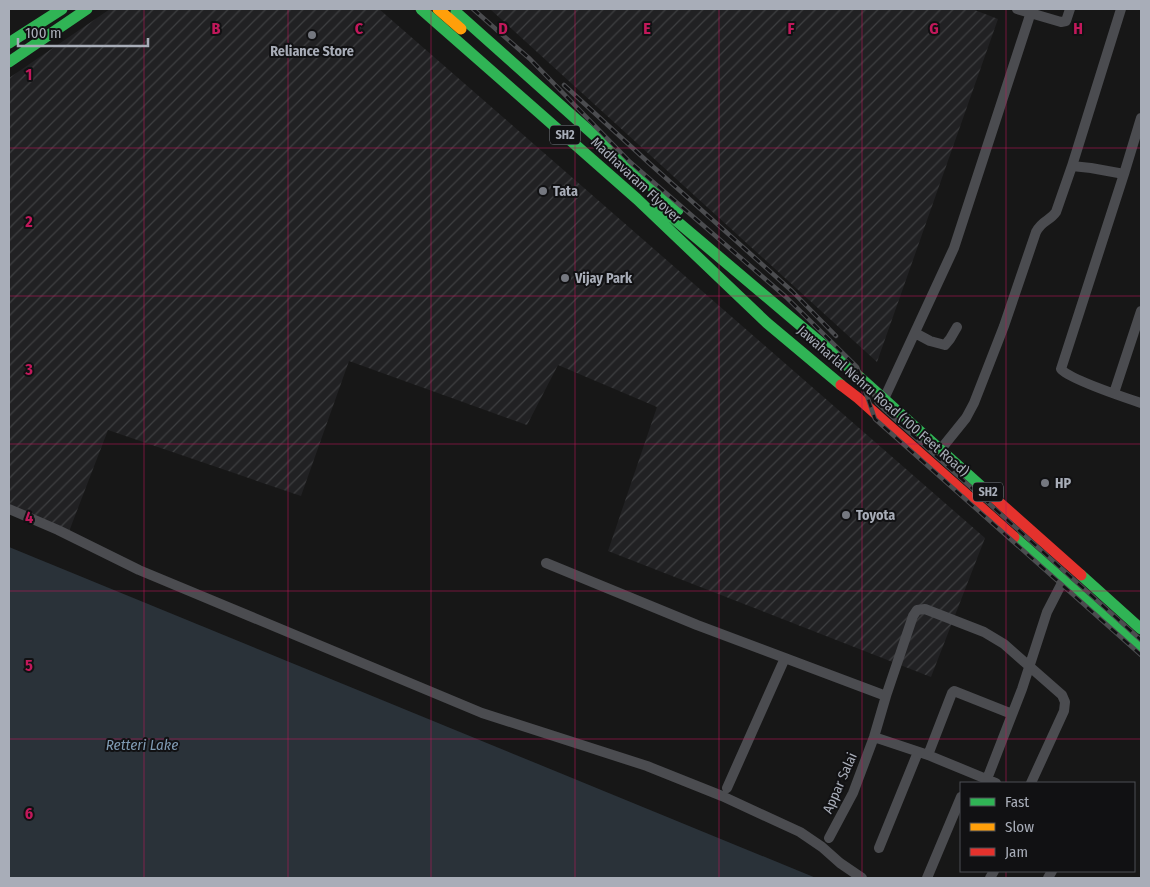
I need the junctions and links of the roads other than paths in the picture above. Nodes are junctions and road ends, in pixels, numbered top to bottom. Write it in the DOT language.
graph roads {
  1 [pos="62,9"];
  2 [pos="87,9"];
  3 [pos="421,9"];
  4 [pos="438,9"];
  5 [pos="452,9"];
  6 [pos="1017,9"];
  7 [pos="1070,9"];
  8 [pos="1121,9"];
  9 [pos="408,10"];
  10 [pos="1032,11"];
  11 [pos="9,43"];
  12 [pos="9,62"];
  13 [pos="1141,118"];
  14 [pos="1072,166"];
  15 [pos="1124,174"];
  16 [pos="734,270"];
  17 [pos="717,276"];
  18 [pos="1141,311"];
  19 [pos="957,327"];
  20 [pos="915,333"];
  21 [pos="1114,393"];
  22 [pos="884,399"];
  23 [pos="1141,403"];
  24 [pos="941,449"];
  25 [pos="9,509"];
  26 [pos="546,563"];
  27 [pos="1064,579"];
  28 [pos="1141,629"];
  29 [pos="1141,649"];
  30 [pos="785,658"];
  31 [pos="1030,667"];
  32 [pos="886,696"];
  33 [pos="1012,714"];
  34 [pos="874,737"];
  35 [pos="923,754"];
  36 [pos="971,773"];
  37 [pos="991,781"];
  38 [pos="967,782"];
  39 [pos="1031,782"];
  40 [pos="727,788"];
  41 [pos="960,798"];
  42 [pos="829,838"];
  43 [pos="879,848"];
  44 [pos="862,878"];
  45 [pos="927,878"];
  1 -- 11 [label="main road"];
  2 -- 12 [label="main road"];
  3 -- 17 [label="main road, Madhavaram Flyover / SH2"];
  4 -- 16 [label="main road, Madhavaram Flyover / SH2"];
  5 -- 16 [label="main road"];
  6 -- 10 [label="street"];
  7 -- 10 [label="street"];
  8 -- 14 [label="street"];
  9 -- 17 [label="main road"];
  10 -- 20 [label="street"];
  13 -- 15 [label="street"];
  14 -- 15 [label="street"];
  14 -- 24 [label="street"];
  15 -- 21 [label="street"];
  16 -- 22 [label="main road, Jawaharlal Nehru Road (100 Feet Road) / SH2"];
  17 -- 27 [label="main road, Jawaharlal Nehru Road (100 Feet Road) / SH2"];
  18 -- 21 [label="street"];
  19 -- 20 [label="street"];
  20 -- 22 [label="street"];
  21 -- 23 [label="street"];
  22 -- 24 [label="main road, Jawaharlal Nehru Road (100 Feet Road) / SH2"];
  24 -- 28 [label="main road, Jawaharlal Nehru Road (100 Feet Road) / SH2"];
  25 -- 44 [label="street"];
  26 -- 30 [label="street"];
  27 -- 29 [label="main road, Jawaharlal Nehru Road (100 Feet Road) / SH2"];
  27 -- 31 [label="street"];
  30 -- 32 [label="street"];
  30 -- 40 [label="street"];
  31 -- 32 [label="street, Appar Salai"];
  31 -- 33 [label="street"];
  31 -- 39 [label="street"];
  32 -- 34 [label="street, Appar Salai"];
  33 -- 35 [label="street"];
  33 -- 37 [label="street"];
  34 -- 35 [label="street"];
  34 -- 42 [label="street, Appar Salai"];
  35 -- 36 [label="street"];
  35 -- 43 [label="street"];
  36 -- 37 [label="street"];
  36 -- 38 [label="street"];
  41 -- 45 [label="street"];
}
